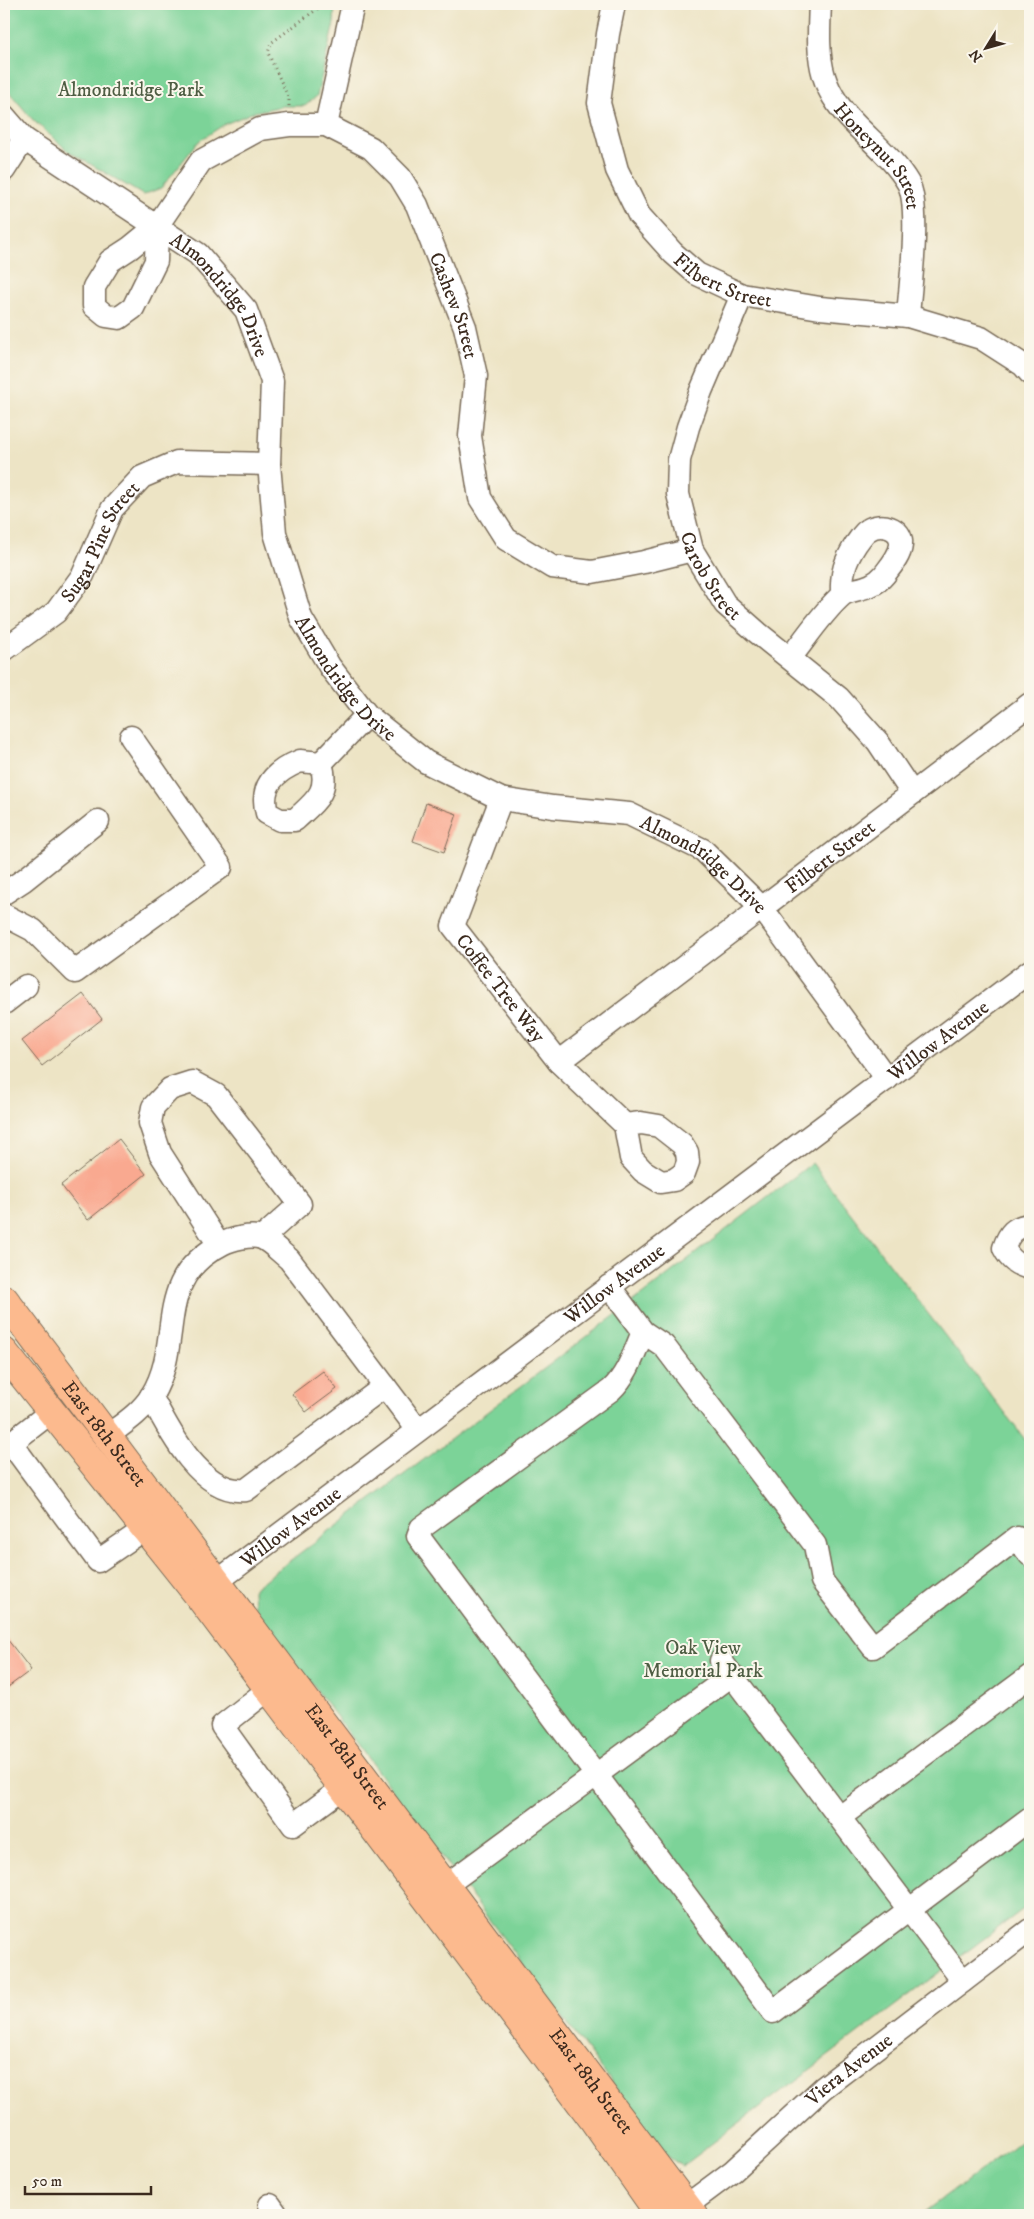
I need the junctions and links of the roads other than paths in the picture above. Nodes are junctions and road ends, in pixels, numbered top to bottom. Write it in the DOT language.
graph roads {
  1 [pos="353,4"];
  2 [pos="614,4"];
  3 [pos="820,4"];
  4 [pos="4,116"];
  5 [pos="326,125"];
  6 [pos="24,139"];
  7 [pos="4,170"];
  8 [pos="157,226"];
  9 [pos="742,295"];
  10 [pos="908,316"];
  11 [pos="1030,373"];
  12 [pos="269,464"];
  13 [pos="692,550"];
  14 [pos="842,594"];
  15 [pos="4,650"];
  16 [pos="790,658"];
  17 [pos="1030,704"];
  18 [pos="367,715"];
  19 [pos="131,737"];
  20 [pos="321,763"];
  21 [pos="912,792"];
  22 [pos="500,799"];
  23 [pos="98,821"];
  24 [pos="4,893"];
  25 [pos="762,908"];
  26 [pos="4,915"];
  27 [pos="1030,971"];
  28 [pos="26,986"];
  29 [pos="4,1003"];
  30 [pos="559,1062"];
  31 [pos="887,1079"];
  32 [pos="625,1125"];
  33 [pos="1030,1225"];
  34 [pos="262,1238"];
  35 [pos="219,1246"];
  36 [pos="1030,1268"];
  37 [pos="609,1286"];
  38 [pos="4,1299"];
  39 [pos="643,1332"];
  40 [pos="4,1352"];
  41 [pos="385,1386"];
  42 [pos="151,1396"];
  43 [pos="51,1412"];
  44 [pos="418,1430"];
  45 [pos="107,1436"];
  46 [pos="145,1529"];
  47 [pos="1030,1555"];
  48 [pos="208,1589"];
  49 [pos="1030,1676"];
  50 [pos="269,1689"];
  51 [pos="595,1776"];
  52 [pos="343,1788"];
  53 [pos="840,1818"];
  54 [pos="1030,1819"];
  55 [pos="445,1886"];
  56 [pos="910,1909"];
  57 [pos="1030,1930"];
  58 [pos="963,1981"];
  59 [pos="684,2212"];
  60 [pos="660,2215"];
  1 -- 5 [label="street"];
  2 -- 9 [label="street, Filbert Street"];
  3 -- 10 [label="street, Honeynut Street"];
  4 -- 6 [label="street, Almondridge Drive"];
  5 -- 8 [label="street, Cashew Street"];
  5 -- 13 [label="street, Cashew Street"];
  6 -- 7 [label="street"];
  6 -- 8 [label="street, Almondridge Drive"];
  8 -- 12 [label="street, Almondridge Drive"];
  9 -- 10 [label="street, Filbert Street"];
  9 -- 13 [label="street, Carob Street"];
  10 -- 11 [label="street, Filbert Street"];
  12 -- 15 [label="street, Sugar Pine Street"];
  12 -- 18 [label="street, Almondridge Drive"];
  13 -- 16 [label="street, Carob Street"];
  14 -- 16 [label="street"];
  16 -- 21 [label="street, Carob Street"];
  17 -- 21 [label="street, Filbert Street"];
  18 -- 20 [label="street"];
  18 -- 22 [label="street, Almondridge Drive"];
  19 -- 26 [label="street"];
  21 -- 25 [label="street, Filbert Street"];
  22 -- 25 [label="street, Almondridge Drive"];
  22 -- 30 [label="street, Coffee Tree Way"];
  23 -- 24 [label="street"];
  25 -- 30 [label="street, Filbert Street"];
  25 -- 31 [label="street, Almondridge Drive"];
  27 -- 31 [label="street, Willow Avenue"];
  28 -- 29 [label="street"];
  30 -- 32 [label="street"];
  31 -- 37 [label="street, Willow Avenue"];
  33 -- 36 [label="street"];
  34 -- 35 [label="street"];
  34 -- 35 [label="street"];
  34 -- 41 [label="street"];
  35 -- 42 [label="street"];
  37 -- 39 [label="street"];
  37 -- 44 [label="street, Willow Avenue"];
  38 -- 45 [label="main road, East 18th Street"];
  39 -- 47 [label="street"];
  39 -- 51 [label="street"];
  40 -- 43 [label="main road, East 18th Street"];
  41 -- 42 [label="street"];
  41 -- 44 [label="street"];
  42 -- 45 [label="street"];
  43 -- 46 [label="main road, East 18th Street"];
  43 -- 46 [label="street"];
  44 -- 48 [label="street, Willow Avenue"];
  45 -- 48 [label="main road, East 18th Street"];
  46 -- 48 [label="main road, East 18th Street"];
  48 -- 50 [label="main road, East 18th Street"];
  48 -- 55 [label="main road, East 18th Street"];
  49 -- 53 [label="street"];
  50 -- 52 [label="main road, East 18th Street"];
  50 -- 52 [label="street"];
  51 -- 53 [label="street"];
  51 -- 55 [label="street"];
  51 -- 56 [label="street"];
  52 -- 60 [label="main road, East 18th Street"];
  53 -- 56 [label="street"];
  54 -- 56 [label="street"];
  55 -- 59 [label="main road, East 18th Street"];
  56 -- 58 [label="street"];
  57 -- 58 [label="street, Viera Avenue"];
  58 -- 59 [label="street, Viera Avenue"];
}
